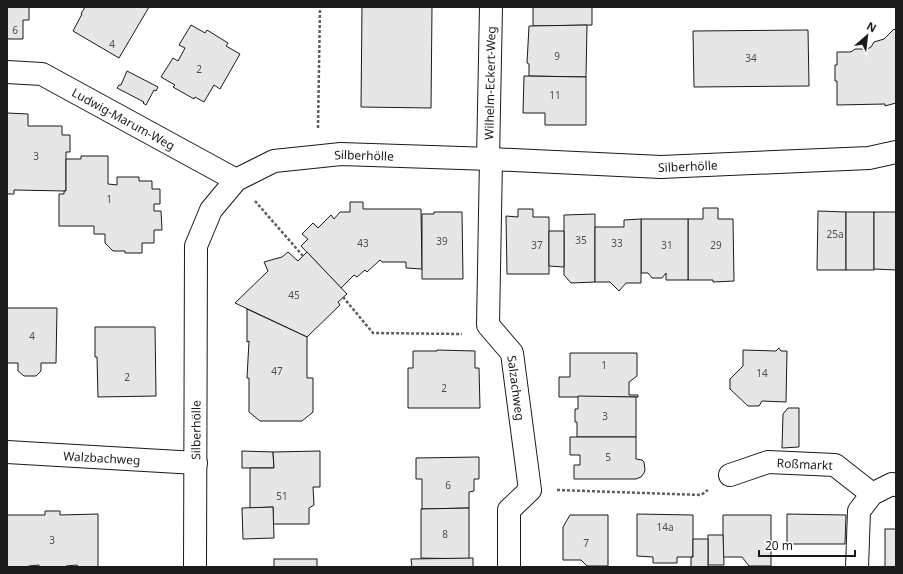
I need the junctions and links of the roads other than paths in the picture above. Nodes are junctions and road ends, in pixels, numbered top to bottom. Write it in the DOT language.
graph roads {
  1 [pos="491,7"];
  2 [pos="7,72"];
  3 [pos="896,152"];
  4 [pos="489,159"];
  5 [pos="236,180"];
  6 [pos="7,452"];
  7 [pos="196,463"];
  8 [pos="730,475"];
  9 [pos="896,484"];
  10 [pos="872,494"];
  11 [pos="195,567"];
  12 [pos="510,567"];
  13 [pos="857,567"];
  1 -- 4 [label="street, Wilhelm-Eckert-Weg"];
  2 -- 5 [label="street, Ludwig-Marum-Weg"];
  3 -- 4 [label="street, Silberhölle"];
  4 -- 5 [label="street, Silberhölle"];
  4 -- 12 [label="street, Salzachweg"];
  5 -- 7 [label="street, Silberhölle"];
  6 -- 7 [label="street, Walzbachweg"];
  7 -- 11 [label="street, Silberhölle"];
  8 -- 10 [label="street, Roßmarkt"];
  9 -- 10 [label="street"];
  10 -- 13 [label="street"];
}
